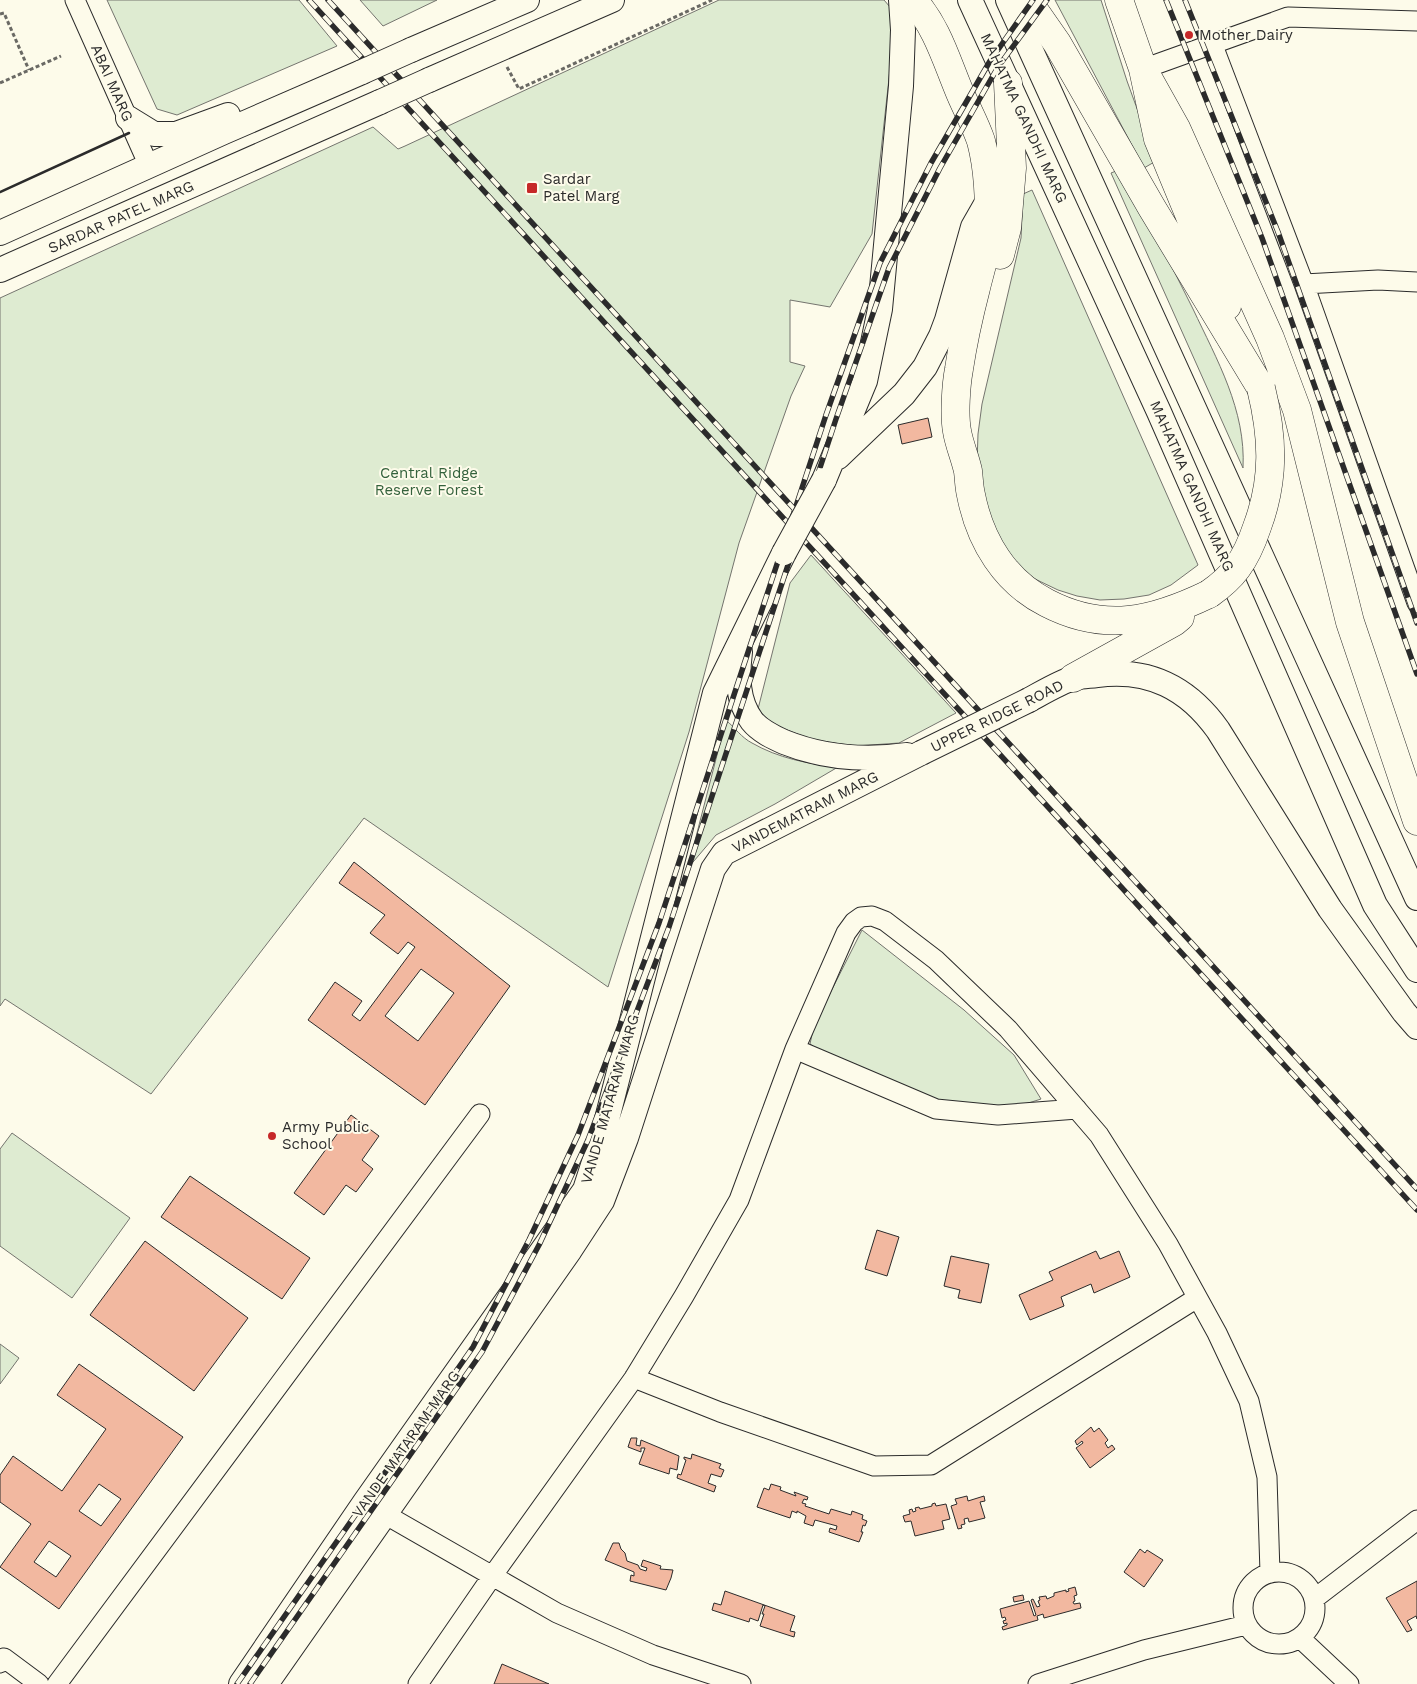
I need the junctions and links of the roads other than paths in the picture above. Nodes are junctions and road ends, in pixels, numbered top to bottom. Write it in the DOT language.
graph roads {
  1 [pos="75,0"];
  2 [pos="487,0"];
  3 [pos="527,0"];
  4 [pos="612,0"];
  5 [pos="901,0"];
  6 [pos="913,0"];
  7 [pos="970,0"];
  8 [pos="1008,0"];
  9 [pos="1027,0"];
  10 [pos="1119,0"];
  11 [pos="1417,21"];
  12 [pos="468,27"];
  13 [pos="1212,43"];
  14 [pos="1143,69"];
  15 [pos="355,75"];
  16 [pos="1008,83"];
  17 [pos="128,118"];
  18 [pos="149,166"];
  19 [pos="988,199"];
  20 [pos="0,234"];
  21 [pos="0,270"];
  22 [pos="1417,282"];
  23 [pos="1304,284"];
  24 [pos="1261,388"];
  25 [pos="828,471"];
  26 [pos="968,471"];
  27 [pos="1209,594"];
  28 [pos="1417,603"];
  29 [pos="741,640"];
  30 [pos="1073,678"];
  31 [pos="922,754"];
  32 [pos="1417,821"];
  33 [pos="1417,898"];
  34 [pos="1417,970"];
  35 [pos="678,975"];
  36 [pos="1417,1027"];
  37 [pos="795,1049"];
  38 [pos="1077,1109"];
  39 [pos="480,1114"];
  40 [pos="1197,1298"];
  41 [pos="634,1378"];
  42 [pos="365,1502"];
  43 [pos="384,1515"];
  44 [pos="1417,1520"];
  45 [pos="1270,1573"];
  46 [pos="493,1575"];
  47 [pos="1314,1599"];
  48 [pos="1246,1625"];
  49 [pos="1300,1638"];
  50 [pos="0,1663"];
  51 [pos="40,1684"];
  52 [pos="57,1684"];
  53 [pos="241,1684"];
  54 [pos="266,1684"];
  55 [pos="418,1684"];
  56 [pos="741,1684"];
  57 [pos="1038,1684"];
  58 [pos="1349,1684"];
  1 -- 17 [label="street, ABAI MARG"];
  2 -- 12 [label="main road"];
  3 -- 12 [label="main road"];
  4 -- 21 [label="main road, SARDAR PATEL MARG, bridge"];
  5 -- 25 [label="main road"];
  6 -- 19 [label="highway"];
  7 -- 16 [label="main road, MAHATMA GANDHI MARG"];
  8 -- 33 [label="main road"];
  9 -- 24 [label="highway"];
  10 -- 14 [label="highway"];
  11 -- 13 [label="street"];
  12 -- 15 [label="main road, bridge"];
  13 -- 14 [label="street"];
  13 -- 23 [label="street"];
  14 -- 24 [label="highway"];
  14 -- 32 [label="highway"];
  15 -- 17 [label="main road"];
  15 -- 18 [label="main road"];
  16 -- 26 [label="highway"];
  16 -- 34 [label="main road, MAHATMA GANDHI MARG"];
  17 -- 18 [label="street, ABAI MARG"];
  18 -- 20 [label="main road"];
  19 -- 25 [label="main road"];
  19 -- 26 [label="highway"];
  22 -- 23 [label="street"];
  23 -- 28 [label="street"];
  24 -- 27 [label="highway, bridge"];
  25 -- 29 [label="main road, VANDE MATARAM MARG, bridge"];
  26 -- 27 [label="highway"];
  27 -- 30 [label="highway"];
  29 -- 31 [label="main road"];
  29 -- 42 [label="main road, VANDE MATARAM MARG"];
  30 -- 31 [label="main road, UPPER RIDGE ROAD, bridge"];
  30 -- 36 [label="main road, UPPER RIDGE ROAD"];
  31 -- 35 [label="main road, VANDEMATRAM MARG"];
  35 -- 43 [label="main road, VANDE MATARAM MARG"];
  37 -- 38 [label="street"];
  37 -- 38 [label="street"];
  37 -- 41 [label="street"];
  38 -- 40 [label="street"];
  39 -- 52 [label="street"];
  40 -- 41 [label="street"];
  40 -- 45 [label="street"];
  41 -- 46 [label="street"];
  42 -- 43 [label="street"];
  42 -- 53 [label="main road, VANDE MATARAM MARG"];
  43 -- 46 [label="street"];
  43 -- 54 [label="main road, VANDE MATARAM MARG"];
  44 -- 47 [label="street"];
  45 -- 47 [label="street"];
  45 -- 48 [label="street"];
  46 -- 55 [label="street"];
  46 -- 56 [label="street"];
  47 -- 49 [label="street"];
  48 -- 49 [label="street"];
  48 -- 57 [label="street"];
  49 -- 58 [label="street"];
  50 -- 51 [label="street"];
}
